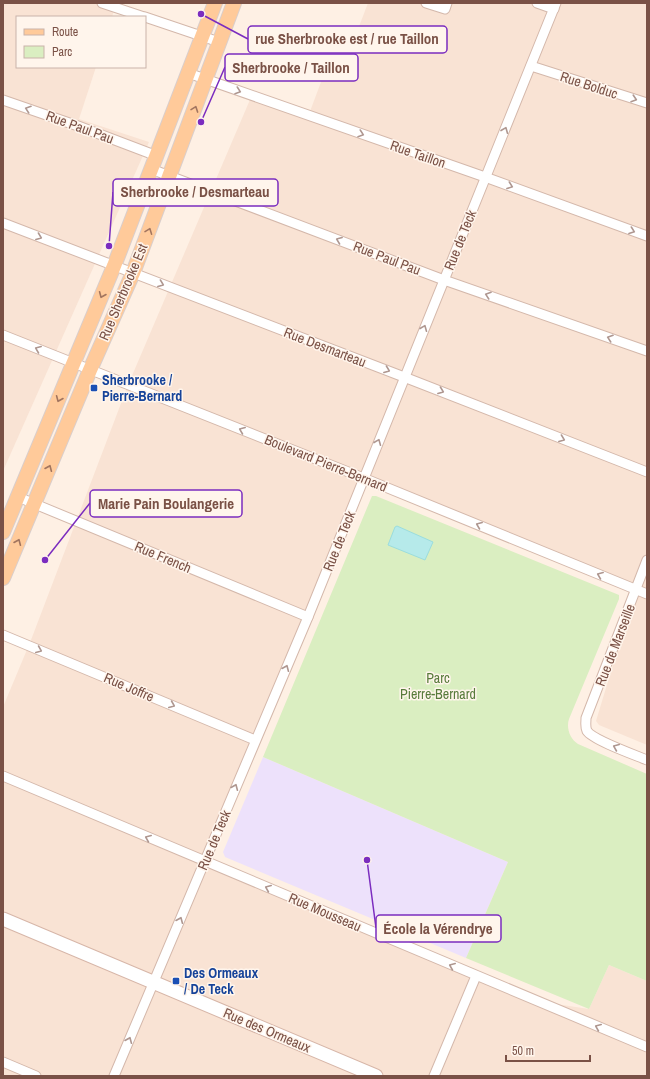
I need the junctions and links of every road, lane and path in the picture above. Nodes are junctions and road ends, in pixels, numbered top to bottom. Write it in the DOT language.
graph roads {
  1 [pos="102,3"];
  2 [pos="215,3"];
  3 [pos="234,3"];
  4 [pos="426,3"];
  5 [pos="447,3"];
  6 [pos="537,3"];
  7 [pos="555,6"];
  8 [pos="141,16"];
  9 [pos="146,18"];
  10 [pos="202,37"];
  11 [pos="219,42"];
  12 [pos="530,66"];
  13 [pos="188,73"];
  14 [pos="206,79"];
  15 [pos="3,100"];
  16 [pos="647,103"];
  17 [pos="157,156"];
  18 [pos="151,169"];
  19 [pos="170,176"];
  20 [pos="485,177"];
  21 [pos="3,223"];
  22 [pos="647,236"];
  23 [pos="114,266"];
  24 [pos="132,273"];
  25 [pos="444,280"];
  26 [pos="3,335"];
  27 [pos="647,351"];
  28 [pos="74,363"];
  29 [pos="90,370"];
  30 [pos="404,377"];
  31 [pos="647,472"];
  32 [pos="364,478"];
  33 [pos="18,497"];
  34 [pos="34,504"];
  35 [pos="3,532"];
  36 [pos="647,560"];
  37 [pos="3,578"];
  38 [pos="636,590"];
  39 [pos="647,594"];
  40 [pos="308,617"];
  41 [pos="3,635"];
  42 [pos="255,740"];
  43 [pos="647,760"];
  44 [pos="3,776"];
  45 [pos="204,862"];
  46 [pos="3,919"];
  47 [pos="476,976"];
  48 [pos="153,983"];
  49 [pos="647,1047"];
  50 [pos="3,1062"];
  51 [pos="36,1076"];
  52 [pos="114,1076"];
  53 [pos="376,1076"];
  54 [pos="434,1076"];
  1 -- 8 [label="street"];
  2 -- 10 [label="main road, Rue Sherbrooke Est"];
  3 -- 11 [label="main road, Rue Sherbrooke Est"];
  4 -- 5 [label="street"];
  6 -- 7 [label="street"];
  7 -- 12 [label="street, Rue de Teck"];
  9 -- 10 [label="street"];
  10 -- 11 [label="street"];
  10 -- 13 [label="main road, Rue Sherbrooke Est"];
  11 -- 14 [label="main road, Rue Sherbrooke Est"];
  12 -- 16 [label="street, Rue Bolduc, one-way"];
  20 -- 12 [label="street, Rue de Teck, one-way"];
  13 -- 14 [label="street, Rue Taillon"];
  13 -- 17 [label="main road, Rue Sherbrooke Est"];
  19 -- 14 [label="main road, Rue Sherbrooke Est, one-way"];
  14 -- 20 [label="street, Rue Taillon, one-way"];
  17 -- 15 [label="street, Rue Paul Pau, one-way"];
  17 -- 18 [label="main road, Rue Sherbrooke Est"];
  18 -- 19 [label="street, Rue Paul Pau"];
  18 -- 23 [label="main road, Rue Sherbrooke Est"];
  24 -- 19 [label="main road, Rue Sherbrooke Est, one-way"];
  25 -- 19 [label="street, Rue Paul Pau, one-way"];
  20 -- 22 [label="street, Rue Taillon, one-way"];
  20 -- 25 [label="street, Rue de Teck"];
  21 -- 23 [label="street, Rue Desmarteau, one-way"];
  23 -- 24 [label="street, Rue Desmarteau"];
  23 -- 28 [label="main road, Rue Sherbrooke Est, one-way"];
  24 -- 29 [label="main road, Rue Sherbrooke Est"];
  24 -- 30 [label="street, Rue Desmarteau, one-way"];
  27 -- 25 [label="street, Rue Paul Pau, one-way"];
  30 -- 25 [label="street, Rue de Teck, one-way"];
  28 -- 26 [label="street, Boulevard Pierre-Bernard, one-way"];
  28 -- 29 [label="street, Boulevard Pierre-Bernard"];
  28 -- 33 [label="main road, Rue Sherbrooke Est, one-way"];
  32 -- 29 [label="street, Boulevard Pierre-Bernard, one-way"];
  34 -- 29 [label="main road, Rue Sherbrooke Est, one-way"];
  30 -- 31 [label="street, Rue Desmarteau, one-way"];
  32 -- 30 [label="street, Rue de Teck, one-way"];
  38 -- 32 [label="street, Boulevard Pierre-Bernard, one-way"];
  32 -- 40 [label="street, Rue de Teck"];
  33 -- 34 [label="street, Rue French"];
  33 -- 35 [label="main road, Rue Sherbrooke Est"];
  37 -- 34 [label="main road, Rue Sherbrooke Est, one-way"];
  34 -- 40 [label="street, Rue French"];
  36 -- 38 [label="street, Rue de Marseille"];
  38 -- 39 [label="street, Boulevard Pierre-Bernard"];
  43 -- 38 [label="street, Rue de Marseille, one-way"];
  42 -- 40 [label="street, Rue de Teck, one-way"];
  41 -- 42 [label="street, Rue Joffre, one-way"];
  45 -- 42 [label="street, Rue de Teck, one-way"];
  45 -- 44 [label="street, Rue Mousseau, one-way"];
  47 -- 45 [label="street, Rue Mousseau, one-way"];
  48 -- 45 [label="street, Rue de Teck, one-way"];
  46 -- 48 [label="street, Rue des Ormeaux"];
  49 -- 47 [label="street, Rue Mousseau, one-way"];
  47 -- 54 [label="street"];
  52 -- 48 [label="street, Rue de Teck, one-way"];
  48 -- 53 [label="street, Rue des Ormeaux"];
  50 -- 51 [label="street"];
}
